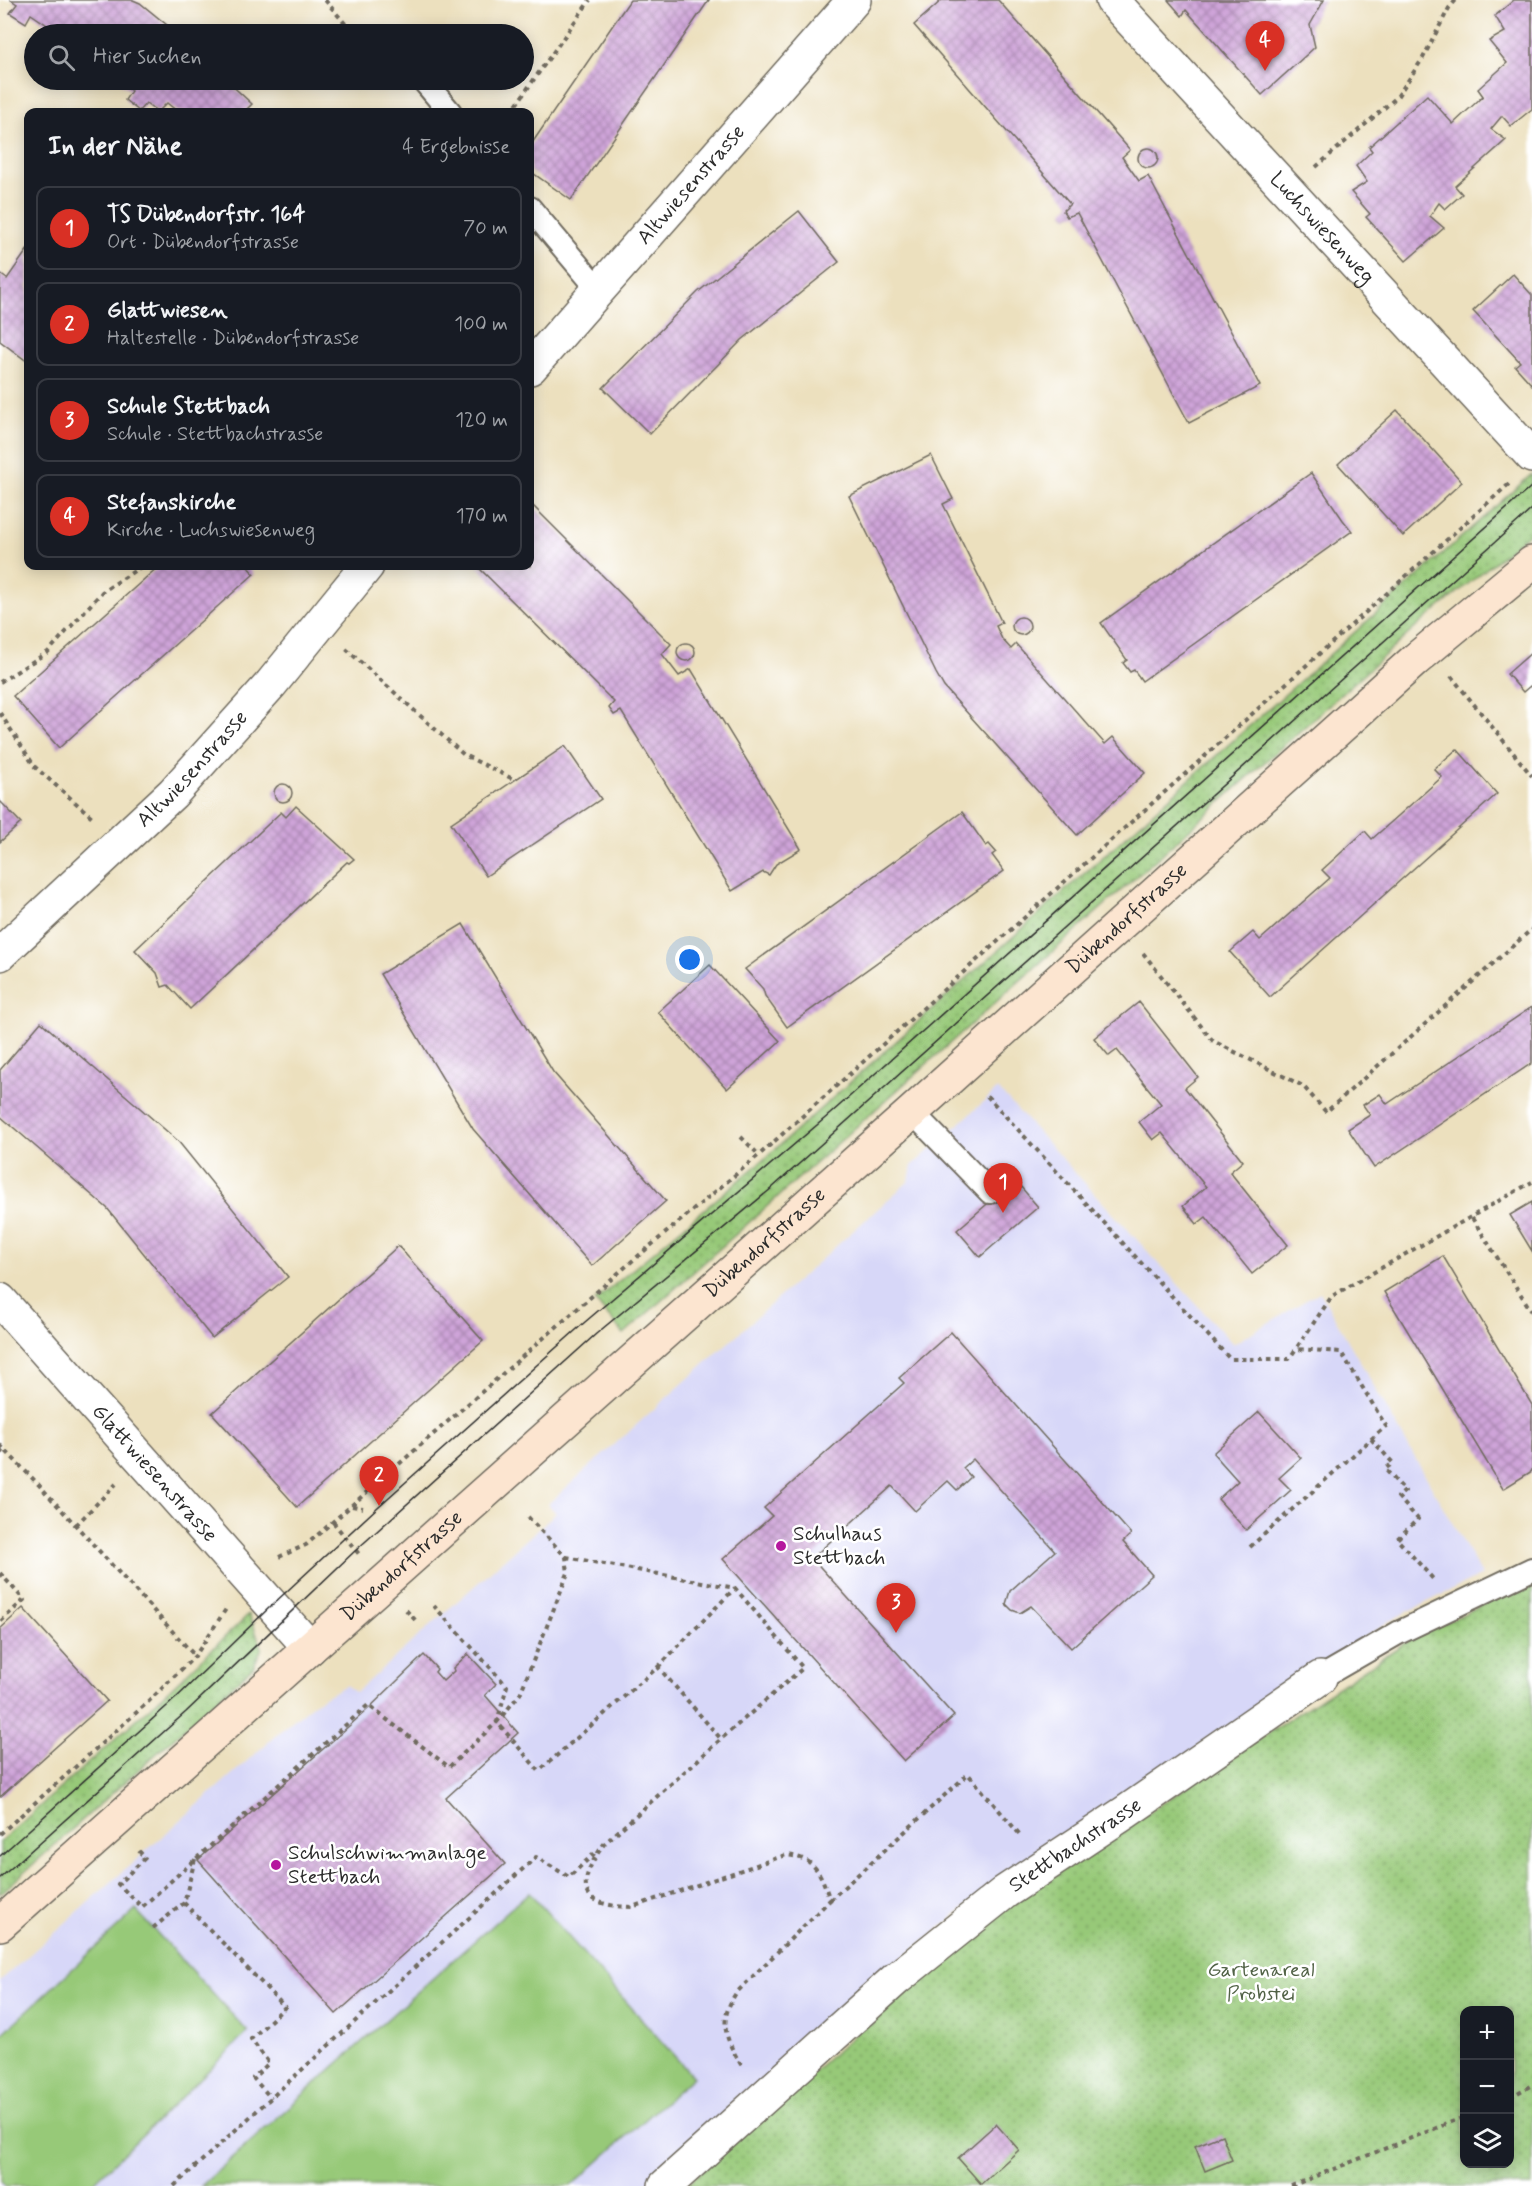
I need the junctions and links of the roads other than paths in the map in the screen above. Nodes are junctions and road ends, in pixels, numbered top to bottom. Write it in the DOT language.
graph roads {
  1 [pos="854,0"];
  2 [pos="1112,0"];
  3 [pos="431,90"];
  4 [pos="447,108"];
  5 [pos="534,213"];
  6 [pos="598,289"];
  7 [pos="534,363"];
  8 [pos="1523,467"];
  9 [pos="1532,563"];
  10 [pos="364,570"];
  11 [pos="0,954"];
  12 [pos="912,1112"];
  13 [pos="990,1192"];
  14 [pos="0,1300"];
  15 [pos="1532,1569"];
  16 [pos="310,1648"];
  17 [pos="1320,1678"];
  18 [pos="0,1924"];
  19 [pos="665,2186"];
  1 -- 6 [label="street, Altwiesenstrasse"];
  2 -- 8 [label="street, Luchswiesenweg"];
  3 -- 4 [label="lane"];
  5 -- 6 [label="lane"];
  6 -- 7 [label="street, Altwiesenstrasse"];
  9 -- 12 [label="street, Dübendorfstrasse"];
  10 -- 11 [label="street, Altwiesenstrasse"];
  12 -- 13 [label="lane"];
  12 -- 16 [label="street, Dübendorfstrasse"];
  14 -- 16 [label="street, Glattwiesenstrasse"];
  15 -- 17 [label="lane, Stettbachstrasse"];
  16 -- 18 [label="street, Dübendorfstrasse"];
  17 -- 19 [label="street, Stettbachstrasse"];
}
